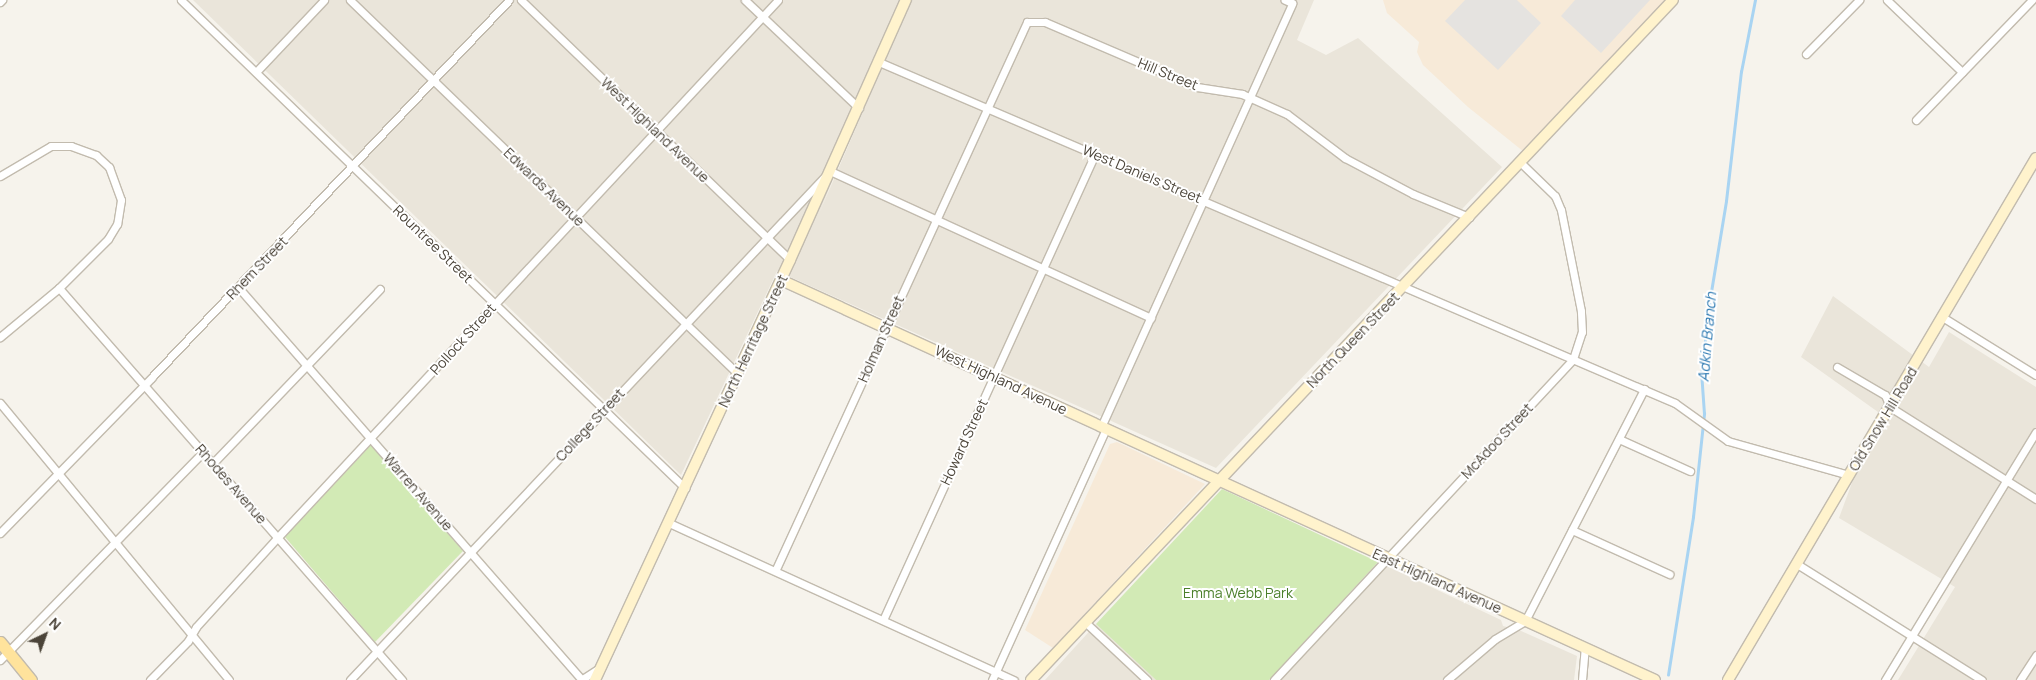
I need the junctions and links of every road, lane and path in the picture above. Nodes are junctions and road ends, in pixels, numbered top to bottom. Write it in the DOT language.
graph roads {
  1 [pos="181,0"];
  2 [pos="324,0"];
  3 [pos="350,0"];
  4 [pos="510,0"];
  5 [pos="521,0"];
  6 [pos="745,0"];
  7 [pos="778,0"];
  8 [pos="906,0"];
  9 [pos="1285,0"];
  10 [pos="1674,0"];
  11 [pos="1859,0"];
  12 [pos="1887,0"];
  13 [pos="2032,0"];
  14 [pos="763,17"];
  15 [pos="1806,54"];
  16 [pos="880,62"];
  17 [pos="256,72"];
  18 [pos="1962,72"];
  19 [pos="434,80"];
  20 [pos="1251,98"];
  21 [pos="859,108"];
  22 [pos="987,109"];
  23 [pos="1916,120"];
  24 [pos="656,131"];
  25 [pos="1095,154"];
  26 [pos="2036,158"];
  27 [pos="1521,162"];
  28 [pos="353,167"];
  29 [pos="830,171"];
  30 [pos="1,173"];
  31 [pos="1204,200"];
  32 [pos="576,218"];
  33 [pos="1470,218"];
  34 [pos="936,219"];
  35 [pos="766,236"];
  36 [pos="790,260"];
  37 [pos="1044,267"];
  38 [pos="781,280"];
  39 [pos="1404,286"];
  40 [pos="238,287"];
  41 [pos="59,288"];
  42 [pos="380,289"];
  43 [pos="495,304"];
  44 [pos="1151,318"];
  45 [pos="1944,318"];
  46 [pos="685,322"];
  47 [pos="886,327"];
  48 [pos="0,337"];
  49 [pos="1573,359"];
  50 [pos="307,365"];
  51 [pos="1837,367"];
  52 [pos="738,374"];
  53 [pos="2036,375"];
  54 [pos="994,377"];
  55 [pos="144,386"];
  56 [pos="1644,389"];
  57 [pos="0,403"];
  58 [pos="1890,407"];
  59 [pos="604,410"];
  60 [pos="1104,428"];
  61 [pos="2036,432"];
  62 [pos="371,438"];
  63 [pos="1619,439"];
  64 [pos="203,452"];
  65 [pos="213,463"];
  66 [pos="1690,471"];
  67 [pos="58,473"];
  68 [pos="1849,475"];
  69 [pos="1221,480"];
  70 [pos="2006,480"];
  71 [pos="685,488"];
  72 [pos="2036,499"];
  73 [pos="669,522"];
  74 [pos="1572,530"];
  75 [pos="0,532"];
  76 [pos="277,538"];
  77 [pos="116,542"];
  78 [pos="470,552"];
  79 [pos="1387,559"];
  80 [pos="1796,564"];
  81 [pos="776,569"];
  82 [pos="1669,574"];
  83 [pos="883,620"];
  84 [pos="1525,621"];
  85 [pos="1085,622"];
  86 [pos="192,634"];
  87 [pos="1912,636"];
  88 [pos="0,642"];
  89 [pos="1585,648"];
  90 [pos="377,652"];
  91 [pos="2036,654"];
  92 [pos="4,656"];
  93 [pos="601,666"];
  94 [pos="996,671"];
  95 [pos="31,680"];
  96 [pos="150,680"];
  97 [pos="230,680"];
  98 [pos="350,680"];
  99 [pos="402,680"];
  100 [pos="582,680"];
  101 [pos="595,680"];
  102 [pos="992,680"];
  103 [pos="1014,680"];
  104 [pos="1031,680"];
  105 [pos="1147,680"];
  106 [pos="1274,680"];
  107 [pos="1447,680"];
  108 [pos="1582,680"];
  109 [pos="1655,680"];
  110 [pos="1728,680"];
  111 [pos="1886,680"];
  112 [pos="1982,680"];
  113 [pos="2020,680"];
  1 -- 17 [label="street, Rountree Street"];
  2 -- 17 [label="street"];
  3 -- 19 [label="street, Edwards Avenue"];
  4 -- 19 [label="street, Rhem Street"];
  5 -- 24 [label="street, West Highland Avenue"];
  6 -- 14 [label="street"];
  7 -- 14 [label="street, Pollock Street"];
  8 -- 16 [label="street, North Herritage Street"];
  9 -- 20 [label="street"];
  10 -- 27 [label="street, North Queen Street"];
  11 -- 15 [label="street"];
  12 -- 18 [label="street"];
  13 -- 18 [label="street"];
  14 -- 21 [label="street"];
  14 -- 24 [label="street, Pollock Street"];
  16 -- 21 [label="street, North Herritage Street"];
  16 -- 22 [label="street, West Daniels Street"];
  17 -- 28 [label="street, Rountree Street"];
  18 -- 23 [label="street"];
  19 -- 28 [label="street, Rhem Street"];
  19 -- 32 [label="street, Edwards Avenue"];
  20 -- 22 [label="street, Hill Street"];
  20 -- 31 [label="street"];
  20 -- 33 [label="street, Hill Street"];
  21 -- 29 [label="street, North Herritage Street"];
  22 -- 25 [label="street, West Daniels Street"];
  22 -- 34 [label="street, Holman Street"];
  24 -- 32 [label="street, Pollock Street"];
  24 -- 35 [label="street, West Highland Avenue"];
  25 -- 31 [label="street, West Daniels Street"];
  25 -- 37 [label="street, Howard Street"];
  26 -- 45 [label="street, Old Snow Hill Road"];
  27 -- 33 [label="street, North Queen Street"];
  27 -- 49 [label="street, McAdoo Street"];
  28 -- 40 [label="street, Rhem Street"];
  28 -- 43 [label="street, Rountree Street"];
  29 -- 34 [label="street"];
  29 -- 35 [label="street, College Street"];
  29 -- 36 [label="street, North Herritage Street"];
  30 -- 41 [label="street"];
  31 -- 39 [label="street, West Daniels Street"];
  31 -- 44 [label="street"];
  32 -- 43 [label="street, Pollock Street"];
  32 -- 46 [label="street, Edwards Avenue"];
  33 -- 39 [label="street, North Queen Street"];
  34 -- 37 [label="street"];
  34 -- 47 [label="street, Holman Street"];
  35 -- 36 [label="street, West Highland Avenue"];
  35 -- 46 [label="street, College Street"];
  36 -- 38 [label="street, North Herritage Street"];
  37 -- 44 [label="street"];
  37 -- 54 [label="street, Howard Street"];
  38 -- 47 [label="street, West Highland Avenue"];
  38 -- 52 [label="street, North Herritage Street"];
  39 -- 49 [label="street, West Daniels Street"];
  39 -- 69 [label="street, North Queen Street"];
  40 -- 50 [label="street, Warren Avenue"];
  40 -- 55 [label="street, Rhem Street"];
  41 -- 48 [label="street"];
  41 -- 55 [label="street, Rhodes Avenue"];
  42 -- 50 [label="street"];
  43 -- 59 [label="street, Rountree Street"];
  43 -- 62 [label="street, Pollock Street"];
  44 -- 60 [label="street"];
  45 -- 53 [label="street"];
  45 -- 58 [label="street, Old Snow Hill Road"];
  46 -- 52 [label="street, Edwards Avenue"];
  46 -- 59 [label="street, College Street"];
  47 -- 54 [label="street, West Highland Avenue"];
  47 -- 81 [label="street, Holman Street"];
  49 -- 56 [label="street, West Daniels Street"];
  49 -- 79 [label="street, McAdoo Street"];
  50 -- 62 [label="street, Warren Avenue"];
  50 -- 65 [label="street"];
  51 -- 58 [label="street"];
  52 -- 71 [label="street, North Herritage Street"];
  54 -- 60 [label="street, West Highland Avenue"];
  54 -- 83 [label="street, Howard Street"];
  55 -- 64 [label="street, Rhodes Avenue"];
  55 -- 67 [label="street, Rhem Street"];
  56 -- 63 [label="street"];
  56 -- 68 [label="street, West Daniels Street"];
  57 -- 67 [label="street"];
  58 -- 68 [label="street, Old Snow Hill Road"];
  58 -- 70 [label="street"];
  59 -- 71 [label="street, Rountree Street"];
  59 -- 78 [label="street, College Street"];
  60 -- 69 [label="street, West Highland Avenue"];
  60 -- 94 [label="street"];
  61 -- 70 [label="street"];
  62 -- 76 [label="street, Pollock Street"];
  62 -- 78 [label="street, Warren Avenue"];
  63 -- 66 [label="street"];
  63 -- 74 [label="street"];
  64 -- 65 [label="street, Rhodes Avenue"];
  64 -- 77 [label="street"];
  65 -- 76 [label="street, Rhodes Avenue"];
  67 -- 75 [label="street, Rhem Street"];
  67 -- 77 [label="street"];
  68 -- 80 [label="street, Old Snow Hill Road"];
  69 -- 79 [label="street, East Highland Avenue"];
  69 -- 85 [label="street, North Queen Street"];
  70 -- 72 [label="street"];
  70 -- 87 [label="street"];
  71 -- 73 [label="street, North Herritage Street"];
  73 -- 81 [label="street"];
  73 -- 93 [label="street, North Herritage Street"];
  74 -- 82 [label="street"];
  74 -- 84 [label="street"];
  76 -- 86 [label="street, Pollock Street"];
  76 -- 90 [label="street, Rhodes Avenue"];
  77 -- 86 [label="street"];
  77 -- 92 [label="street"];
  78 -- 90 [label="street, College Street"];
  78 -- 100 [label="street, Warren Avenue"];
  79 -- 84 [label="street, East Highland Avenue"];
  79 -- 106 [label="street, McAdoo Street"];
  80 -- 87 [label="street"];
  80 -- 110 [label="street, Old Snow Hill Road"];
  81 -- 83 [label="street"];
  83 -- 94 [label="street"];
  84 -- 89 [label="street, East Highland Avenue"];
  84 -- 107 [label="street"];
  85 -- 104 [label="street, North Queen Street"];
  85 -- 105 [label="street"];
  86 -- 96 [label="street, Pollock Street"];
  86 -- 97 [label="street"];
  87 -- 111 [label="street"];
  87 -- 112 [label="street"];
  88 -- 92 [label="main road"];
  89 -- 108 [label="street"];
  89 -- 109 [label="street, East Highland Avenue"];
  90 -- 98 [label="street, College Street"];
  90 -- 99 [label="street, Rhodes Avenue"];
  91 -- 113 [label="street"];
  92 -- 95 [label="main road"];
  93 -- 100 [label="street, Warren Avenue"];
  93 -- 101 [label="street, North Herritage Street"];
  94 -- 102 [label="street"];
  94 -- 103 [label="street"];
}
